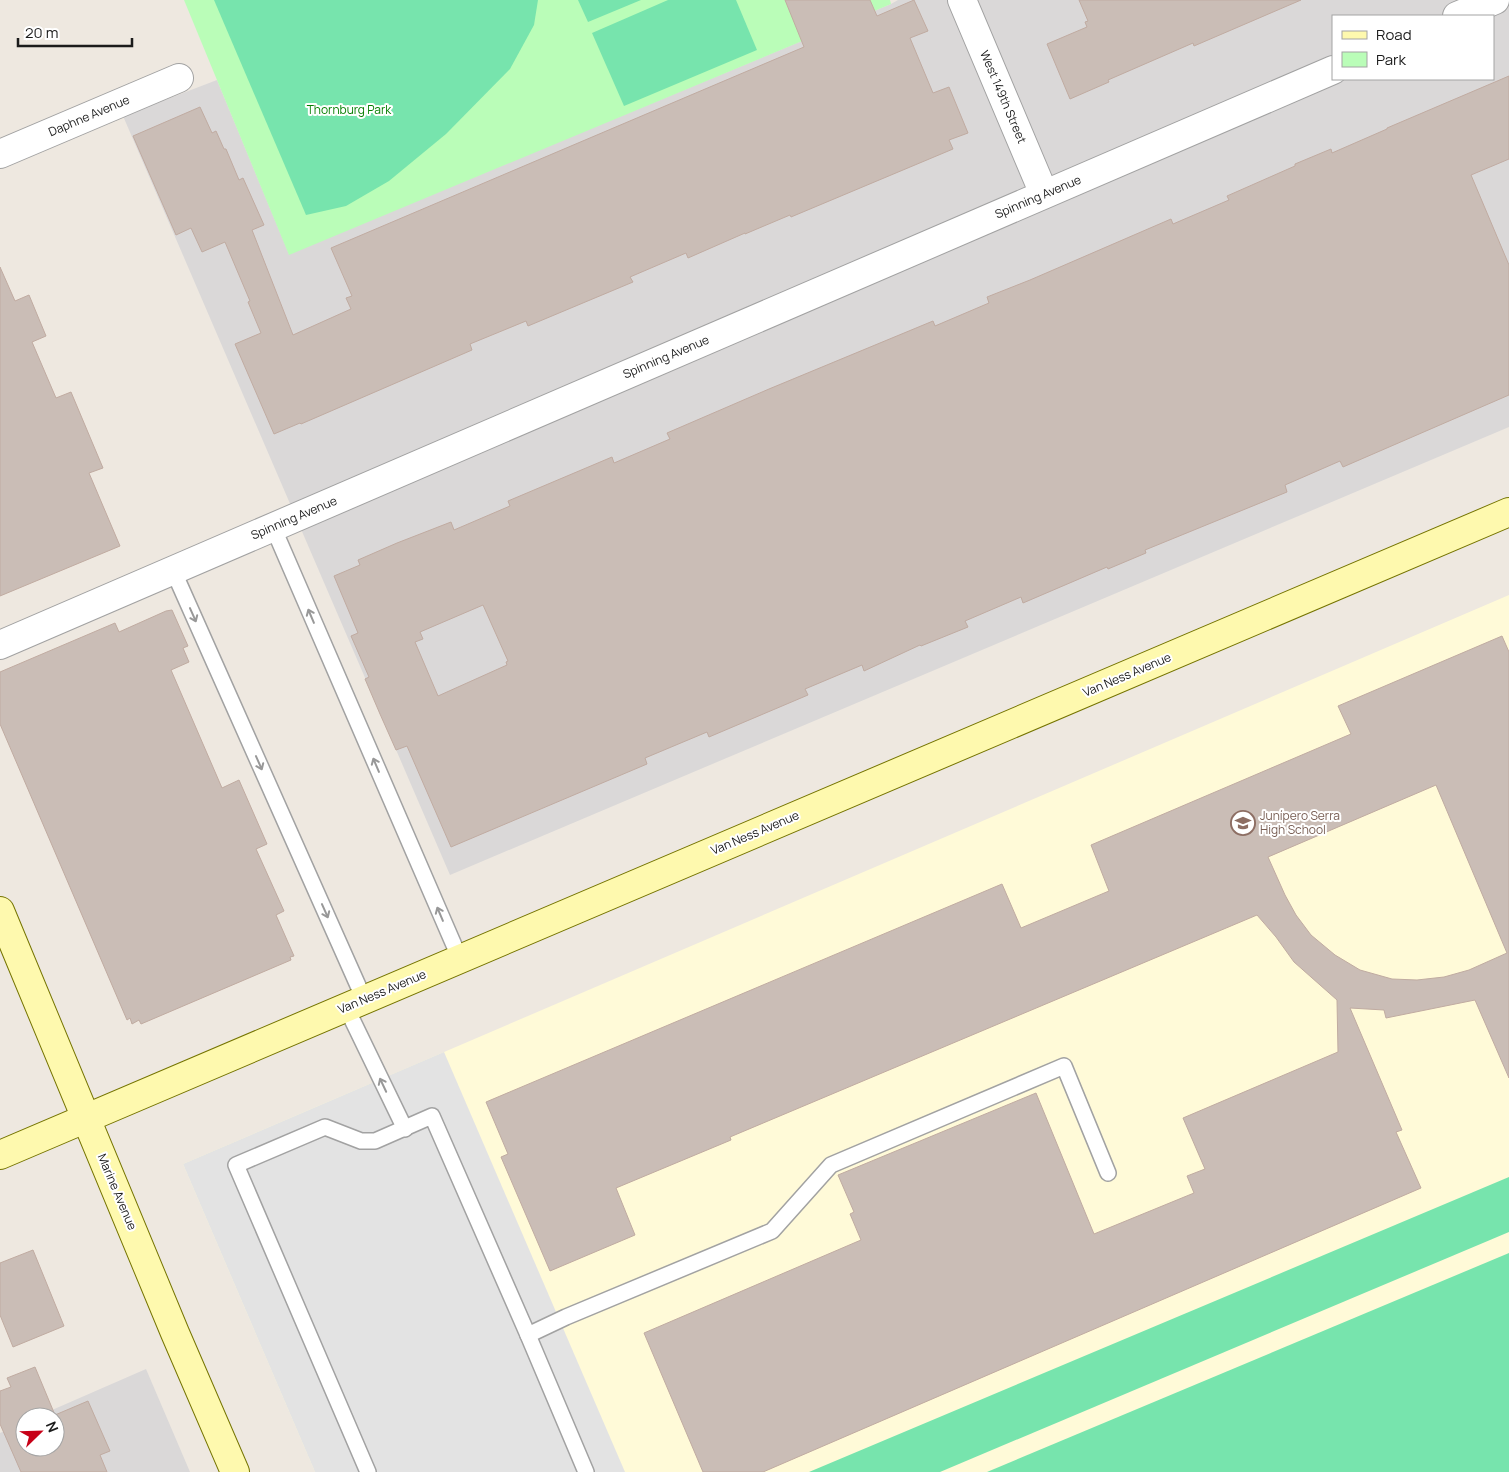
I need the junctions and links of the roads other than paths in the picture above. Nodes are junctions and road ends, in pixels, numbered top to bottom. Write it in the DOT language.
graph roads {
  1 [pos="962,0"];
  2 [pos="1495,0"];
  3 [pos="1459,15"];
  4 [pos="1332,70"];
  5 [pos="179,78"];
  6 [pos="0,154"];
  7 [pos="1044,194"];
  8 [pos="1509,512"];
  9 [pos="272,527"];
  10 [pos="173,570"];
  11 [pos="0,645"];
  12 [pos="1,919"];
  13 [pos="460,959"];
  14 [pos="355,1003"];
  15 [pos="86,1118"];
  16 [pos="405,1129"];
  17 [pos="0,1155"];
  18 [pos="1108,1174"];
  19 [pos="528,1335"];
  20 [pos="234,1472"];
  21 [pos="368,1472"];
  22 [pos="586,1472"];
  1 -- 7 [label="street, West 149th Street"];
  2 -- 3 [label="street"];
  4 -- 7 [label="street, Spinning Avenue"];
  5 -- 6 [label="street, Daphne Avenue"];
  7 -- 9 [label="street, Spinning Avenue"];
  8 -- 13 [label="main road, Van Ness Avenue"];
  9 -- 10 [label="street, Spinning Avenue"];
  13 -- 9 [label="lane, one-way"];
  10 -- 11 [label="street, Spinning Avenue"];
  10 -- 14 [label="lane, one-way"];
  12 -- 15 [label="main road, Marine Avenue"];
  13 -- 14 [label="main road, Van Ness Avenue"];
  14 -- 15 [label="main road, Van Ness Avenue"];
  16 -- 14 [label="lane, one-way"];
  15 -- 17 [label="main road, Van Ness Avenue"];
  15 -- 20 [label="main road, Marine Avenue"];
  16 -- 19 [label="lane"];
  16 -- 21 [label="lane"];
  18 -- 19 [label="lane"];
  19 -- 22 [label="lane"];
}
